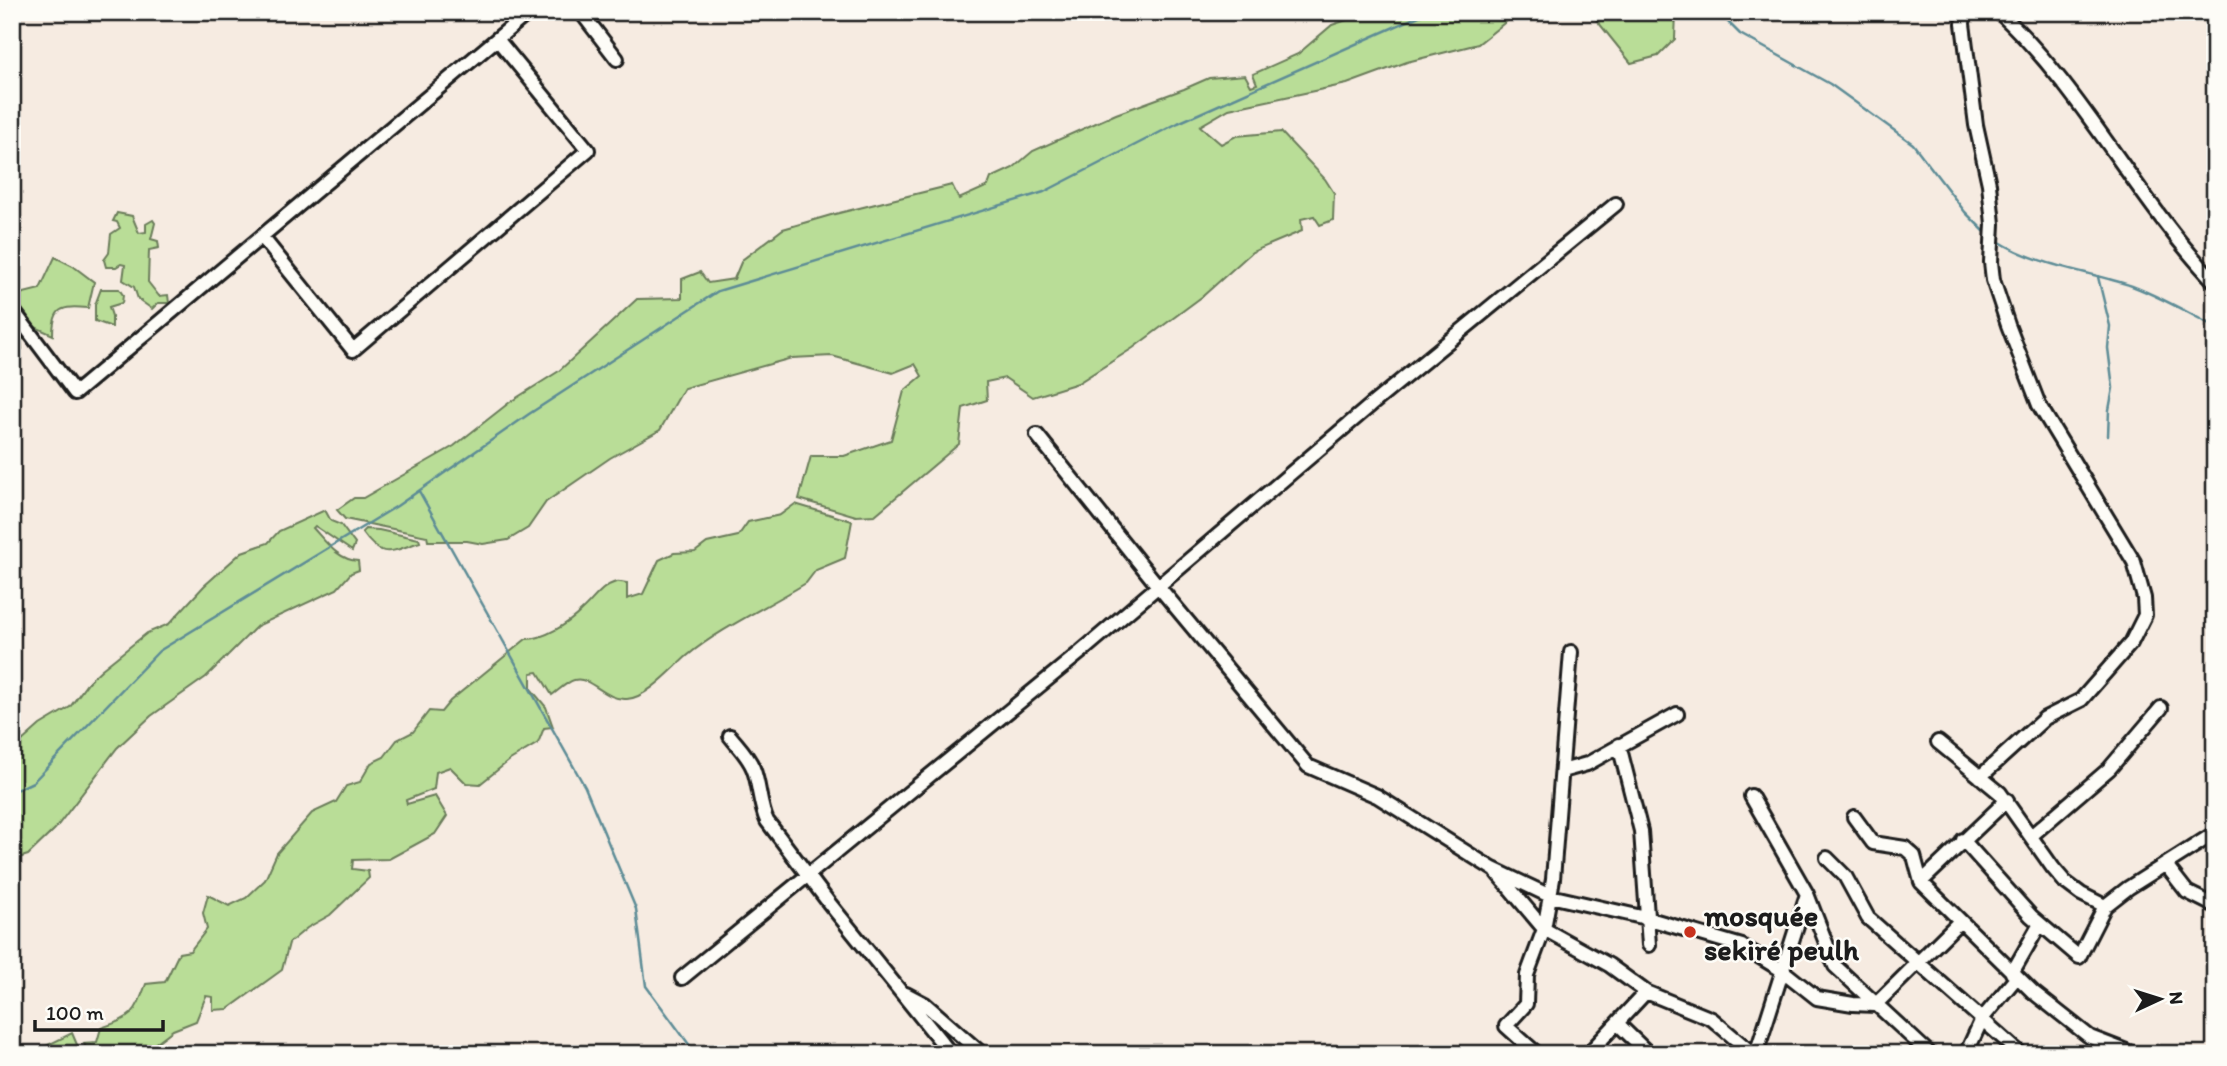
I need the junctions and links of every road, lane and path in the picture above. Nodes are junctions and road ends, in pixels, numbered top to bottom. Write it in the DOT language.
graph roads {
  1 [pos="529,12"];
  2 [pos="581,12"];
  3 [pos="1964,12"];
  4 [pos="1999,12"];
  5 [pos="497,39"];
  6 [pos="617,59"];
  7 [pos="1616,204"];
  8 [pos="262,237"];
  9 [pos="2215,282"];
  10 [pos="12,309"];
  11 [pos="1037,435"];
  12 [pos="1158,586"];
  13 [pos="1571,652"];
  14 [pos="2161,708"];
  15 [pos="1676,714"];
  16 [pos="730,736"];
  17 [pos="1938,742"];
  18 [pos="1619,745"];
  19 [pos="1562,771"];
  20 [pos="1980,777"];
  21 [pos="1751,796"];
  22 [pos="2007,800"];
  23 [pos="1854,817"];
  24 [pos="2215,833"];
  25 [pos="2031,836"];
  26 [pos="1964,840"];
  27 [pos="1827,858"];
  28 [pos="2166,865"];
  29 [pos="1493,869"];
  30 [pos="808,875"];
  31 [pos="1921,882"];
  32 [pos="1807,894"];
  33 [pos="1550,896"];
  34 [pos="2105,906"];
  35 [pos="2215,906"];
  36 [pos="1646,918"];
  37 [pos="1960,921"];
  38 [pos="2040,924"];
  39 [pos="1544,929"];
  40 [pos="1649,945"];
  41 [pos="1917,963"];
  42 [pos="1783,971"];
  43 [pos="2014,975"];
  44 [pos="682,978"];
  45 [pos="1646,992"];
  46 [pos="903,993"];
  47 [pos="1875,1005"];
  48 [pos="1982,1019"];
  49 [pos="1617,1023"];
  50 [pos="951,1054"];
  51 [pos="982,1054"];
  52 [pos="1537,1054"];
  53 [pos="1588,1054"];
  54 [pos="1649,1054"];
  55 [pos="1754,1054"];
  56 [pos="1930,1054"];
  57 [pos="1966,1054"];
  58 [pos="2021,1054"];
  59 [pos="2134,1054"];
  1 -- 5 [label="street"];
  2 -- 6 [label="street"];
  3 -- 20 [label="street"];
  4 -- 9 [label="street"];
  5 -- 8 [label="street"];
  5 -- 8 [label="street"];
  7 -- 12 [label="street"];
  8 -- 10 [label="street"];
  11 -- 12 [label="street"];
  12 -- 29 [label="street"];
  12 -- 30 [label="street"];
  13 -- 19 [label="street"];
  14 -- 25 [label="street"];
  15 -- 18 [label="street"];
  16 -- 30 [label="street"];
  17 -- 20 [label="street"];
  18 -- 19 [label="street"];
  18 -- 36 [label="street"];
  19 -- 33 [label="street"];
  20 -- 22 [label="street"];
  21 -- 32 [label="street"];
  22 -- 25 [label="street"];
  22 -- 26 [label="street"];
  23 -- 31 [label="street"];
  24 -- 28 [label="street"];
  25 -- 34 [label="street"];
  26 -- 31 [label="street"];
  26 -- 38 [label="street"];
  27 -- 41 [label="street"];
  28 -- 34 [label="street"];
  28 -- 35 [label="street"];
  29 -- 33 [label="street"];
  29 -- 39 [label="street"];
  30 -- 44 [label="street"];
  30 -- 46 [label="street"];
  31 -- 37 [label="street"];
  32 -- 42 [label="street"];
  32 -- 47 [label="street"];
  33 -- 36 [label="street"];
  33 -- 39 [label="street"];
  34 -- 38 [label="street"];
  36 -- 40 [label="street"];
  36 -- 42 [label="street"];
  37 -- 41 [label="street"];
  37 -- 43 [label="street"];
  38 -- 43 [label="street"];
  39 -- 45 [label="street"];
  39 -- 52 [label="street"];
  41 -- 47 [label="street"];
  41 -- 48 [label="street"];
  42 -- 47 [label="street"];
  42 -- 55 [label="street"];
  43 -- 48 [label="street"];
  43 -- 59 [label="street"];
  45 -- 49 [label="street"];
  45 -- 55 [label="street"];
  46 -- 50 [label="street"];
  46 -- 51 [label="street"];
  47 -- 56 [label="street"];
  48 -- 57 [label="street"];
  48 -- 58 [label="street"];
  49 -- 53 [label="street"];
  49 -- 54 [label="street"];
}
